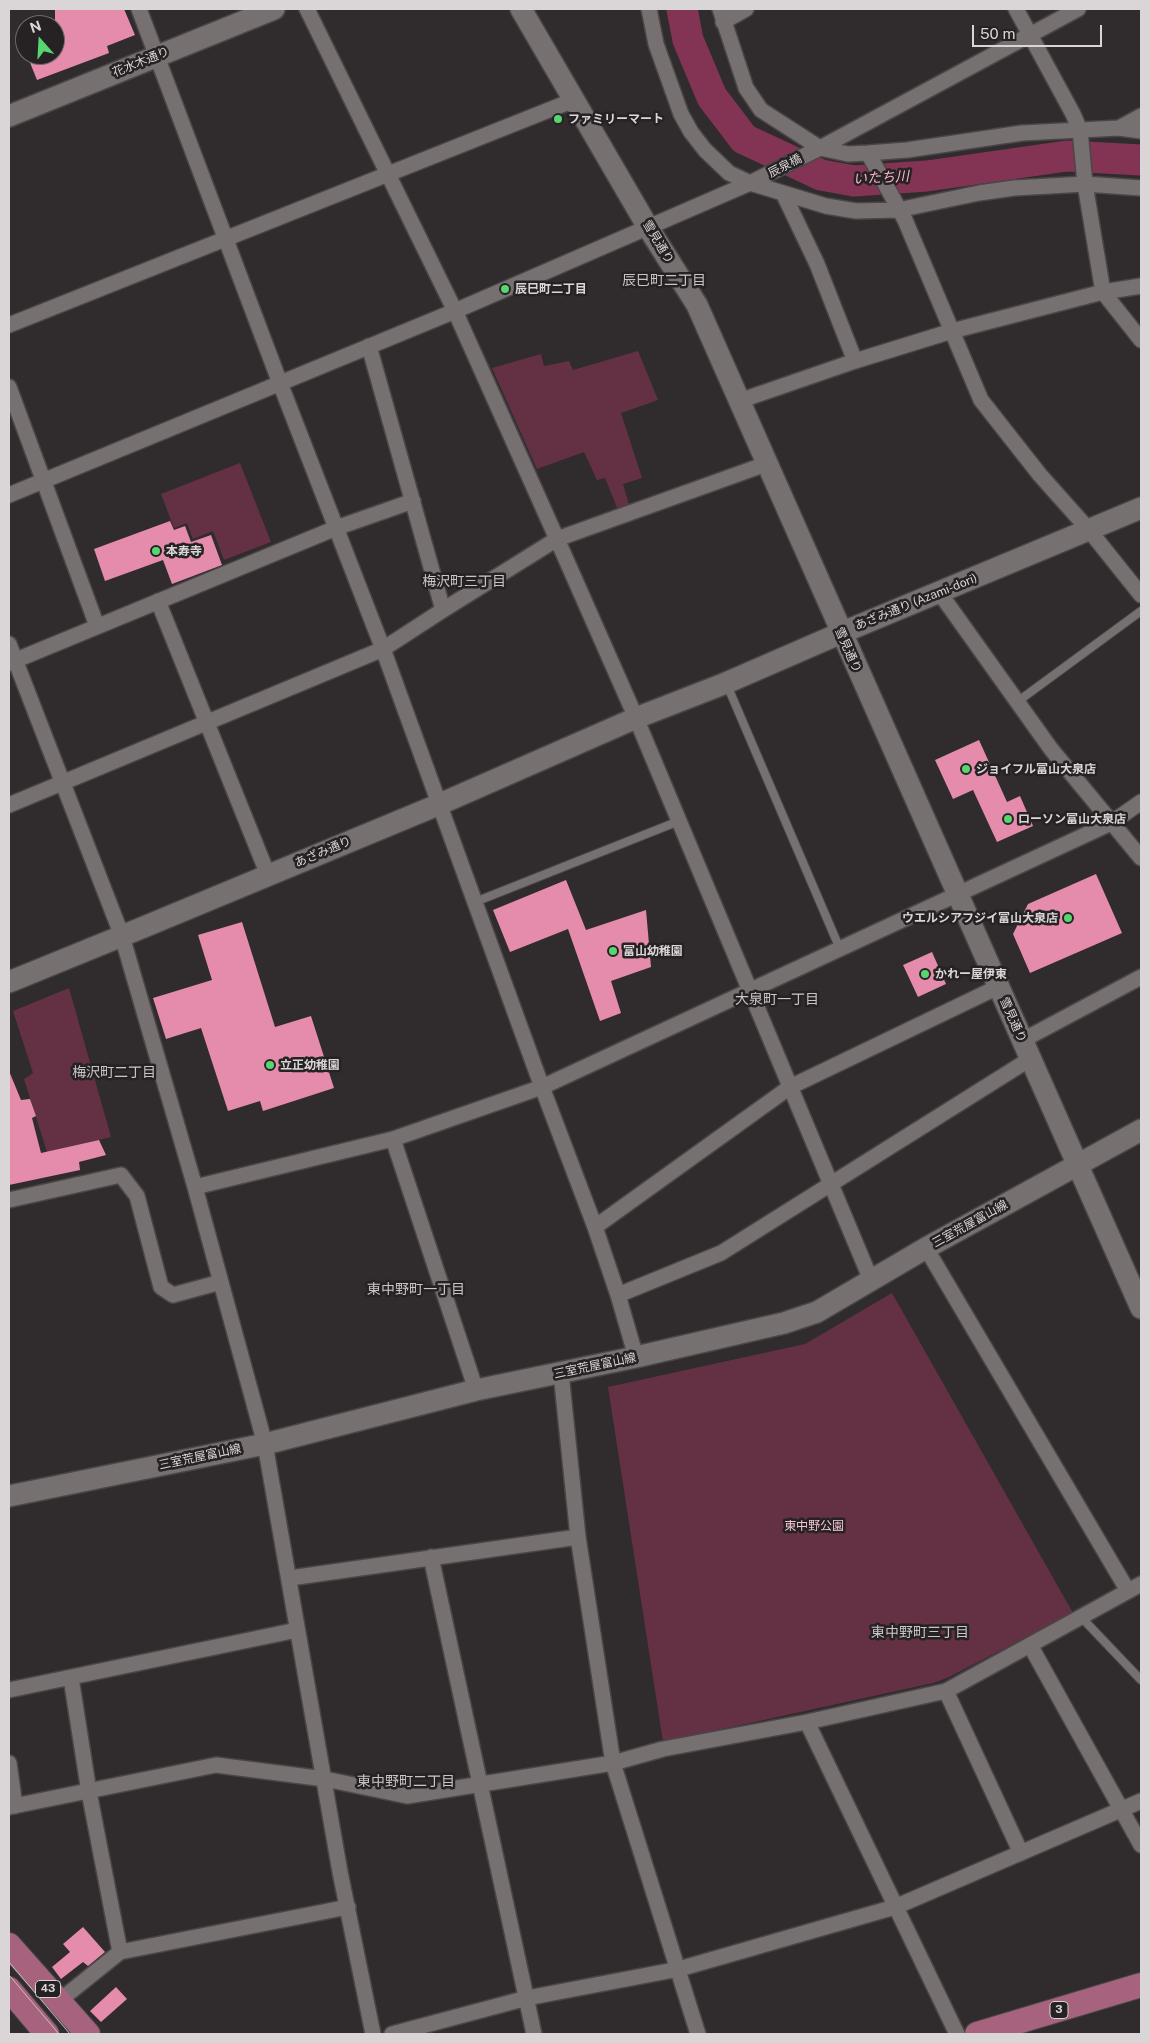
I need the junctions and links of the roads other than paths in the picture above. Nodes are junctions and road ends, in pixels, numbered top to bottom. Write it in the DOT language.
graph roads {
  1 [pos="139,9"];
  2 [pos="274,9"];
  3 [pos="307,9"];
  4 [pos="521,9"];
  5 [pos="649,9"];
  6 [pos="746,9"];
  7 [pos="1016,9"];
  8 [pos="1078,9"];
  9 [pos="722,15"];
  10 [pos="1031,36"];
  11 [pos="157,55"];
  12 [pos="574,100"];
  13 [pos="9,116"];
  14 [pos="1141,116"];
  15 [pos="1119,128"];
  16 [pos="1141,131"];
  17 [pos="1080,135"];
  18 [pos="820,148"];
  19 [pos="869,156"];
  20 [pos="389,174"];
  21 [pos="750,183"];
  22 [pos="1085,184"];
  23 [pos="1141,188"];
  24 [pos="784,195"];
  25 [pos="898,210"];
  26 [pos="649,228"];
  27 [pos="226,239"];
  28 [pos="1141,286"];
  29 [pos="1103,292"];
  30 [pos="455,311"];
  31 [pos="9,325"];
  32 [pos="952,331"];
  33 [pos="1141,340"];
  34 [pos="369,346"];
  35 [pos="855,361"];
  36 [pos="280,383"];
  37 [pos="9,387"];
  38 [pos="739,401"];
  39 [pos="766,464"];
  40 [pos="43,481"];
  41 [pos="9,495"];
  42 [pos="413,501"];
  43 [pos="1141,508"];
  44 [pos="336,528"];
  45 [pos="1089,530"];
  46 [pos="557,539"];
  47 [pos="939,592"];
  48 [pos="1141,595"];
  49 [pos="158,601"];
  50 [pos="443,610"];
  51 [pos="1141,611"];
  52 [pos="98,626"];
  53 [pos="840,633"];
  54 [pos="9,644"];
  55 [pos="383,649"];
  56 [pos="12,661"];
  57 [pos="726,683"];
  58 [pos="1017,702"];
  59 [pos="636,718"];
  60 [pos="206,722"];
  61 [pos="62,783"];
  62 [pos="1141,802"];
  63 [pos="440,804"];
  64 [pos="9,805"];
  65 [pos="679,821"];
  66 [pos="1111,823"];
  67 [pos="1141,858"];
  68 [pos="268,875"];
  69 [pos="958,894"];
  70 [pos="475,902"];
  71 [pos="122,936"];
  72 [pos="840,949"];
  73 [pos="1141,977"];
  74 [pos="9,982"];
  75 [pos="998,987"];
  76 [pos="750,991"];
  77 [pos="1026,1049"];
  78 [pos="542,1087"];
  79 [pos="790,1087"];
  80 [pos="1141,1130"];
  81 [pos="393,1139"];
  82 [pos="1077,1164"];
  83 [pos="830,1183"];
  84 [pos="195,1187"];
  85 [pos="9,1200"];
  86 [pos="595,1227"];
  87 [pos="926,1248"];
  88 [pos="871,1280"];
  89 [pos="221,1282"];
  90 [pos="618,1295"];
  91 [pos="1141,1308"];
  92 [pos="636,1357"];
  93 [pos="561,1373"];
  94 [pos="476,1390"];
  95 [pos="265,1444"];
  96 [pos="9,1496"];
  97 [pos="578,1537"];
  98 [pos="431,1557"];
  99 [pos="290,1578"];
  100 [pos="1141,1584"];
  101 [pos="1128,1591"];
  102 [pos="1082,1617"];
  103 [pos="297,1630"];
  104 [pos="1030,1645"];
  105 [pos="71,1678"];
  106 [pos="1141,1680"];
  107 [pos="9,1690"];
  108 [pos="946,1692"];
  109 [pos="807,1722"];
  110 [pos="613,1762"];
  111 [pos="9,1763"];
  112 [pos="325,1779"];
  113 [pos="480,1784"];
  114 [pos="89,1792"];
  115 [pos="1141,1802"];
  116 [pos="12,1806"];
  117 [pos="1122,1809"];
  118 [pos="1141,1845"];
  119 [pos="1021,1853"];
  120 [pos="348,1907"];
  121 [pos="895,1907"];
  122 [pos="9,1945"];
  123 [pos="120,1952"];
  124 [pos="679,1969"];
  125 [pos="1141,1985"];
  126 [pos="9,1989"];
  127 [pos="527,1998"];
  128 [pos="59,2001"];
  129 [pos="47,2034"];
  130 [pos="88,2034"];
  131 [pos="373,2034"];
  132 [pos="392,2034"];
  133 [pos="534,2034"];
  134 [pos="698,2034"];
  135 [pos="956,2034"];
  136 [pos="977,2034"];
  1 -- 11 [label="street"];
  2 -- 11 [label="street, 花水木通り"];
  3 -- 20 [label="street"];
  4 -- 12 [label="street, 雪見通り"];
  5 -- 21 [label="street"];
  6 -- 9 [label="street"];
  7 -- 10 [label="street"];
  8 -- 10 [label="street, 辰泉橋"];
  9 -- 18 [label="street"];
  10 -- 17 [label="street"];
  10 -- 18 [label="street, 辰泉橋"];
  11 -- 13 [label="street, 花水木通り"];
  11 -- 27 [label="street"];
  12 -- 20 [label="street"];
  12 -- 26 [label="street, 雪見通り"];
  14 -- 15 [label="street"];
  15 -- 16 [label="street"];
  15 -- 17 [label="street"];
  17 -- 19 [label="street"];
  17 -- 22 [label="street"];
  18 -- 19 [label="street"];
  18 -- 21 [label="street, 辰泉橋"];
  19 -- 25 [label="street"];
  20 -- 27 [label="street"];
  20 -- 30 [label="street"];
  21 -- 24 [label="street"];
  21 -- 26 [label="street, 辰泉橋"];
  22 -- 23 [label="street"];
  22 -- 25 [label="street"];
  22 -- 29 [label="street"];
  24 -- 25 [label="street"];
  24 -- 35 [label="street"];
  25 -- 32 [label="street"];
  26 -- 30 [label="street, 辰泉橋"];
  26 -- 38 [label="street, 雪見通り"];
  27 -- 31 [label="street"];
  27 -- 36 [label="street"];
  28 -- 29 [label="street"];
  29 -- 32 [label="street"];
  29 -- 33 [label="street"];
  30 -- 34 [label="street, 辰泉橋"];
  30 -- 46 [label="street"];
  32 -- 35 [label="street"];
  32 -- 45 [label="street"];
  34 -- 36 [label="street, 辰泉橋"];
  34 -- 42 [label="street"];
  35 -- 38 [label="street"];
  36 -- 40 [label="street, 辰泉橋"];
  36 -- 44 [label="street"];
  37 -- 40 [label="street"];
  38 -- 39 [label="street, 雪見通り"];
  39 -- 46 [label="street"];
  39 -- 53 [label="street, 雪見通り"];
  40 -- 41 [label="street, 辰泉橋"];
  40 -- 52 [label="street"];
  42 -- 44 [label="street"];
  42 -- 50 [label="street"];
  43 -- 45 [label="street, あざみ通り (Azami-dori)"];
  44 -- 49 [label="street"];
  44 -- 55 [label="street"];
  45 -- 47 [label="street, あざみ通り (Azami-dori)"];
  45 -- 48 [label="street"];
  46 -- 50 [label="street"];
  46 -- 59 [label="street"];
  47 -- 53 [label="street, あざみ通り (Azami-dori)"];
  47 -- 58 [label="street"];
  49 -- 52 [label="street"];
  49 -- 60 [label="street"];
  50 -- 55 [label="street"];
  51 -- 58 [label="lane"];
  52 -- 56 [label="street"];
  53 -- 57 [label="street, あざみ通り (Azami-dori)"];
  53 -- 69 [label="street, 雪見通り"];
  54 -- 56 [label="street"];
  55 -- 60 [label="street"];
  55 -- 63 [label="street"];
  56 -- 61 [label="street"];
  57 -- 59 [label="street, あざみ通り (Azami-dori)"];
  57 -- 72 [label="lane"];
  58 -- 66 [label="street"];
  59 -- 63 [label="street, あざみ通り"];
  59 -- 65 [label="street"];
  60 -- 61 [label="street"];
  60 -- 68 [label="street"];
  61 -- 64 [label="street"];
  61 -- 71 [label="street"];
  62 -- 66 [label="street"];
  63 -- 68 [label="street, あざみ通り"];
  63 -- 70 [label="street"];
  65 -- 70 [label="lane"];
  65 -- 76 [label="street"];
  66 -- 67 [label="street"];
  66 -- 69 [label="street"];
  68 -- 71 [label="street, あざみ通り"];
  69 -- 72 [label="street"];
  69 -- 75 [label="street, 雪見通り"];
  70 -- 78 [label="street"];
  71 -- 74 [label="street, あざみ通り"];
  71 -- 84 [label="street"];
  72 -- 76 [label="street"];
  73 -- 77 [label="street"];
  75 -- 77 [label="street, 雪見通り"];
  75 -- 79 [label="street"];
  76 -- 78 [label="street"];
  76 -- 79 [label="street"];
  77 -- 82 [label="street, 雪見通り"];
  77 -- 83 [label="street"];
  78 -- 81 [label="street"];
  78 -- 86 [label="street"];
  79 -- 83 [label="street"];
  79 -- 86 [label="street"];
  80 -- 82 [label="street, 三室荒屋富山線"];
  81 -- 84 [label="street"];
  81 -- 94 [label="street"];
  82 -- 87 [label="street, 三室荒屋富山線"];
  82 -- 91 [label="street, 雪見通り"];
  83 -- 88 [label="street"];
  83 -- 90 [label="street"];
  84 -- 89 [label="street"];
  85 -- 89 [label="street"];
  86 -- 90 [label="street"];
  87 -- 88 [label="street, 三室荒屋富山線"];
  87 -- 101 [label="street"];
  88 -- 92 [label="street, 三室荒屋富山線"];
  89 -- 95 [label="street"];
  90 -- 92 [label="street"];
  92 -- 93 [label="street, 三室荒屋富山線"];
  93 -- 94 [label="street, 三室荒屋富山線"];
  93 -- 97 [label="street"];
  94 -- 95 [label="street, 三室荒屋富山線"];
  95 -- 96 [label="street, 三室荒屋富山線"];
  95 -- 99 [label="street"];
  97 -- 98 [label="street"];
  97 -- 110 [label="street"];
  98 -- 99 [label="street"];
  98 -- 113 [label="street"];
  99 -- 103 [label="street"];
  100 -- 101 [label="street"];
  101 -- 102 [label="street"];
  102 -- 104 [label="street"];
  102 -- 106 [label="lane"];
  103 -- 105 [label="street"];
  103 -- 112 [label="street"];
  104 -- 108 [label="street"];
  104 -- 117 [label="street"];
  105 -- 107 [label="street"];
  105 -- 114 [label="street"];
  108 -- 109 [label="street"];
  108 -- 119 [label="street"];
  109 -- 110 [label="street"];
  109 -- 121 [label="street"];
  110 -- 113 [label="street"];
  110 -- 124 [label="street"];
  111 -- 116 [label="street"];
  112 -- 113 [label="street"];
  112 -- 114 [label="street"];
  112 -- 120 [label="street"];
  113 -- 127 [label="street"];
  114 -- 116 [label="street"];
  114 -- 123 [label="street"];
  115 -- 117 [label="street"];
  117 -- 118 [label="street"];
  117 -- 119 [label="street"];
  119 -- 121 [label="street"];
  120 -- 123 [label="street"];
  120 -- 131 [label="street"];
  121 -- 124 [label="street"];
  121 -- 135 [label="street"];
  122 -- 128 [label="main road, 43"];
  123 -- 128 [label="street"];
  124 -- 127 [label="street"];
  124 -- 134 [label="street"];
  125 -- 136 [label="main road, 3"];
  126 -- 129 [label="main road, 43"];
  127 -- 132 [label="street"];
  127 -- 133 [label="street"];
  128 -- 130 [label="main road, 43"];
}
